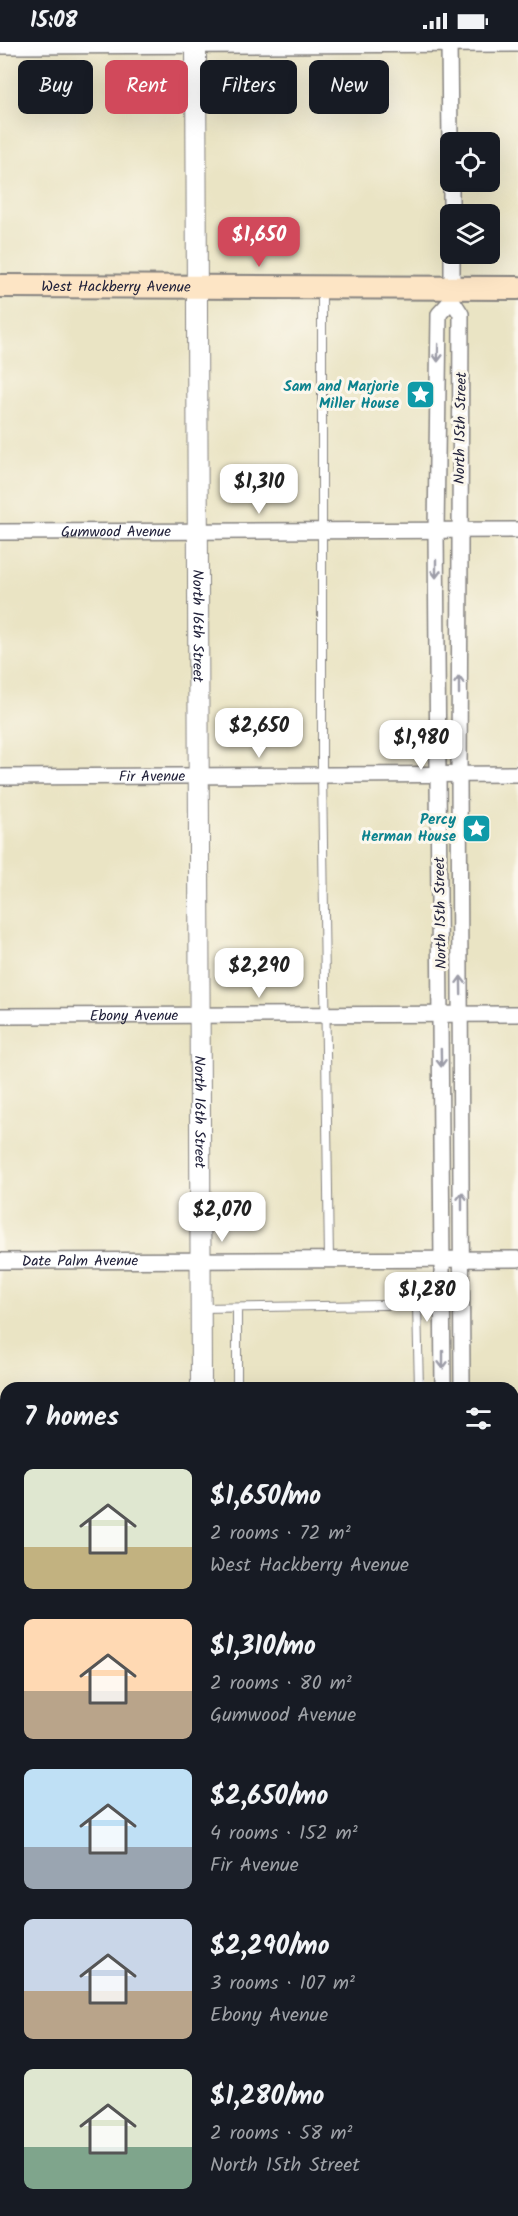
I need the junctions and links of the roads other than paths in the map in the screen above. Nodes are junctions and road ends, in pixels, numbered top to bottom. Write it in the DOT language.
graph roads {
  1 [pos="196,43"];
  2 [pos="449,43"];
  3 [pos="518,44"];
  4 [pos="0,46"];
  5 [pos="450,132"];
  6 [pos="452,264"];
  7 [pos="0,286"];
  8 [pos="196,288"];
  9 [pos="322,288"];
  10 [pos="518,288"];
  11 [pos="452,294"];
  12 [pos="518,530"];
  13 [pos="197,531"];
  14 [pos="323,531"];
  15 [pos="436,531"];
  16 [pos="459,531"];
  17 [pos="0,532"];
  18 [pos="518,774"];
  19 [pos="322,775"];
  20 [pos="438,775"];
  21 [pos="459,775"];
  22 [pos="198,776"];
  23 [pos="0,777"];
  24 [pos="518,1014"];
  25 [pos="201,1015"];
  26 [pos="327,1015"];
  27 [pos="441,1015"];
  28 [pos="462,1015"];
  29 [pos="0,1016"];
  30 [pos="462,1259"];
  31 [pos="518,1259"];
  32 [pos="202,1260"];
  33 [pos="329,1260"];
  34 [pos="444,1260"];
  35 [pos="0,1261"];
  36 [pos="443,1304"];
  37 [pos="417,1305"];
  38 [pos="202,1308"];
  39 [pos="237,1308"];
  40 [pos="201,1382"];
  41 [pos="237,1382"];
  42 [pos="419,1382"];
  43 [pos="443,1382"];
  44 [pos="462,1382"];
  1 -- 2 [label="street"];
  1 -- 4 [label="street"];
  1 -- 8 [label="street, North 16th Street"];
  2 -- 3 [label="street"];
  2 -- 5 [label="street"];
  6 -- 11 [label="street, North 15th Street"];
  7 -- 8 [label="main road, West Hackberry Avenue"];
  8 -- 9 [label="main road, West Hackberry Avenue"];
  8 -- 13 [label="street, North 16th Street"];
  9 -- 11 [label="main road, West Hackberry Avenue"];
  9 -- 14 [label="lane"];
  10 -- 11 [label="main road, West Hackberry Avenue"];
  11 -- 15 [label="street, North 15th Street, one-way"];
  11 -- 16 [label="street, North 15th Street"];
  12 -- 16 [label="street, Gumwood Avenue"];
  13 -- 14 [label="street, Gumwood Avenue"];
  13 -- 17 [label="street, Gumwood Avenue"];
  13 -- 22 [label="street, North 16th Street"];
  14 -- 15 [label="street, Gumwood Avenue"];
  14 -- 19 [label="lane"];
  15 -- 16 [label="street, Gumwood Avenue"];
  15 -- 20 [label="street, North 15th Street, one-way"];
  21 -- 16 [label="street, North 15th Street, one-way"];
  18 -- 21 [label="street, Fir Avenue"];
  19 -- 20 [label="street, Fir Avenue"];
  19 -- 22 [label="street, Fir Avenue"];
  19 -- 26 [label="lane"];
  20 -- 21 [label="street, Fir Avenue"];
  20 -- 27 [label="street, North 15th Street"];
  28 -- 21 [label="street, North 15th Street, one-way"];
  22 -- 23 [label="street, Fir Avenue"];
  22 -- 25 [label="street, North 16th Street"];
  24 -- 28 [label="street, Ebony Avenue"];
  25 -- 26 [label="street, Ebony Avenue"];
  25 -- 29 [label="street, Ebony Avenue"];
  25 -- 32 [label="street, North 16th Street"];
  26 -- 27 [label="street, Ebony Avenue"];
  26 -- 33 [label="lane"];
  27 -- 28 [label="street, Ebony Avenue"];
  27 -- 34 [label="street, North 15th Street, one-way"];
  30 -- 28 [label="street, North 15th Street, one-way"];
  30 -- 31 [label="street, Date Palm Avenue"];
  30 -- 34 [label="street, Date Palm Avenue"];
  30 -- 44 [label="street, North 15th Street"];
  32 -- 33 [label="street, Date Palm Avenue"];
  32 -- 35 [label="street, Date Palm Avenue"];
  32 -- 38 [label="street, North 16th Street"];
  33 -- 34 [label="street, Date Palm Avenue"];
  34 -- 36 [label="street, North 15th Street"];
  36 -- 37 [label="lane"];
  36 -- 43 [label="street, North 15th Street, one-way"];
  37 -- 39 [label="lane"];
  37 -- 42 [label="lane"];
  38 -- 39 [label="lane"];
  38 -- 40 [label="street, North 16th Street"];
  39 -- 41 [label="lane"];
}
